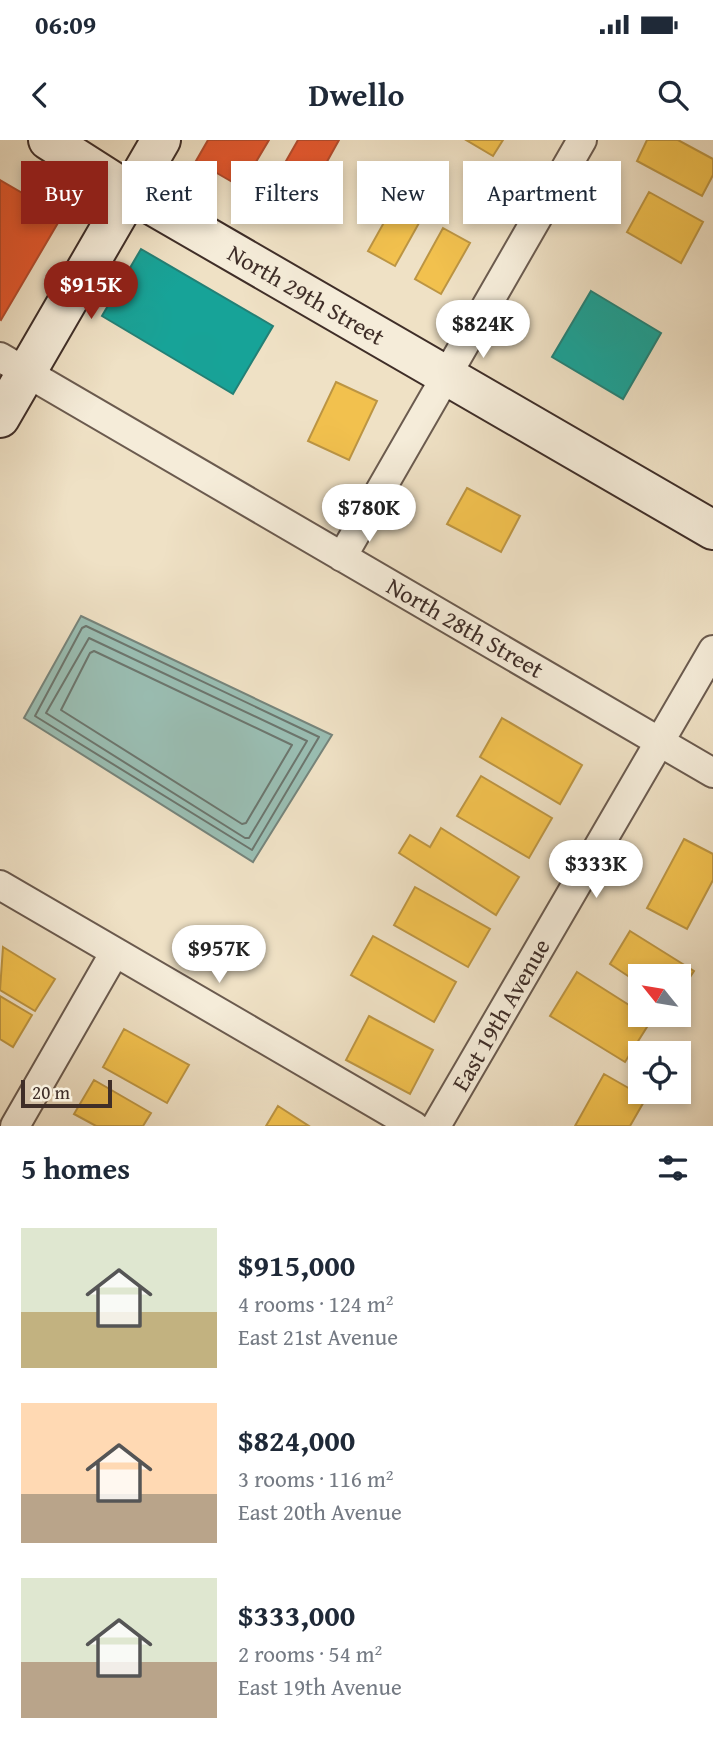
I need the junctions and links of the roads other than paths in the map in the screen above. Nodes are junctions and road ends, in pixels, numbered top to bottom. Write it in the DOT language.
graph roads {
  1 [pos="48,140"];
  2 [pos="161,140"];
  3 [pos="582,140"];
  4 [pos="149,161"];
  5 [pos="122,187"];
  6 [pos="122,206"];
  7 [pos="184,224"];
  8 [pos="13,365"];
  9 [pos="446,376"];
  10 [pos="0,418"];
  11 [pos="713,530"];
  12 [pos="342,556"];
  13 [pos="713,650"];
  14 [pos="660,741"];
  15 [pos="713,773"];
  16 [pos="0,885"];
  17 [pos="115,952"];
  18 [pos="15,1126"];
  19 [pos="414,1126"];
  20 [pos="436,1126"];
  1 -- 5 [label="street, North 29th Street"];
  2 -- 4 [label="street"];
  3 -- 9 [label="street"];
  6 -- 8 [label="street"];
  7 -- 9 [label="street, North 29th Street"];
  8 -- 10 [label="street"];
  8 -- 12 [label="street, North 28th Street"];
  9 -- 11 [label="street, North 29th Street"];
  9 -- 12 [label="street"];
  12 -- 14 [label="street, North 28th Street"];
  13 -- 14 [label="street, East 19th Avenue"];
  14 -- 15 [label="street, North 28th Street"];
  14 -- 20 [label="street, East 19th Avenue"];
  16 -- 17 [label="street"];
  17 -- 18 [label="street"];
  17 -- 19 [label="street"];
}
